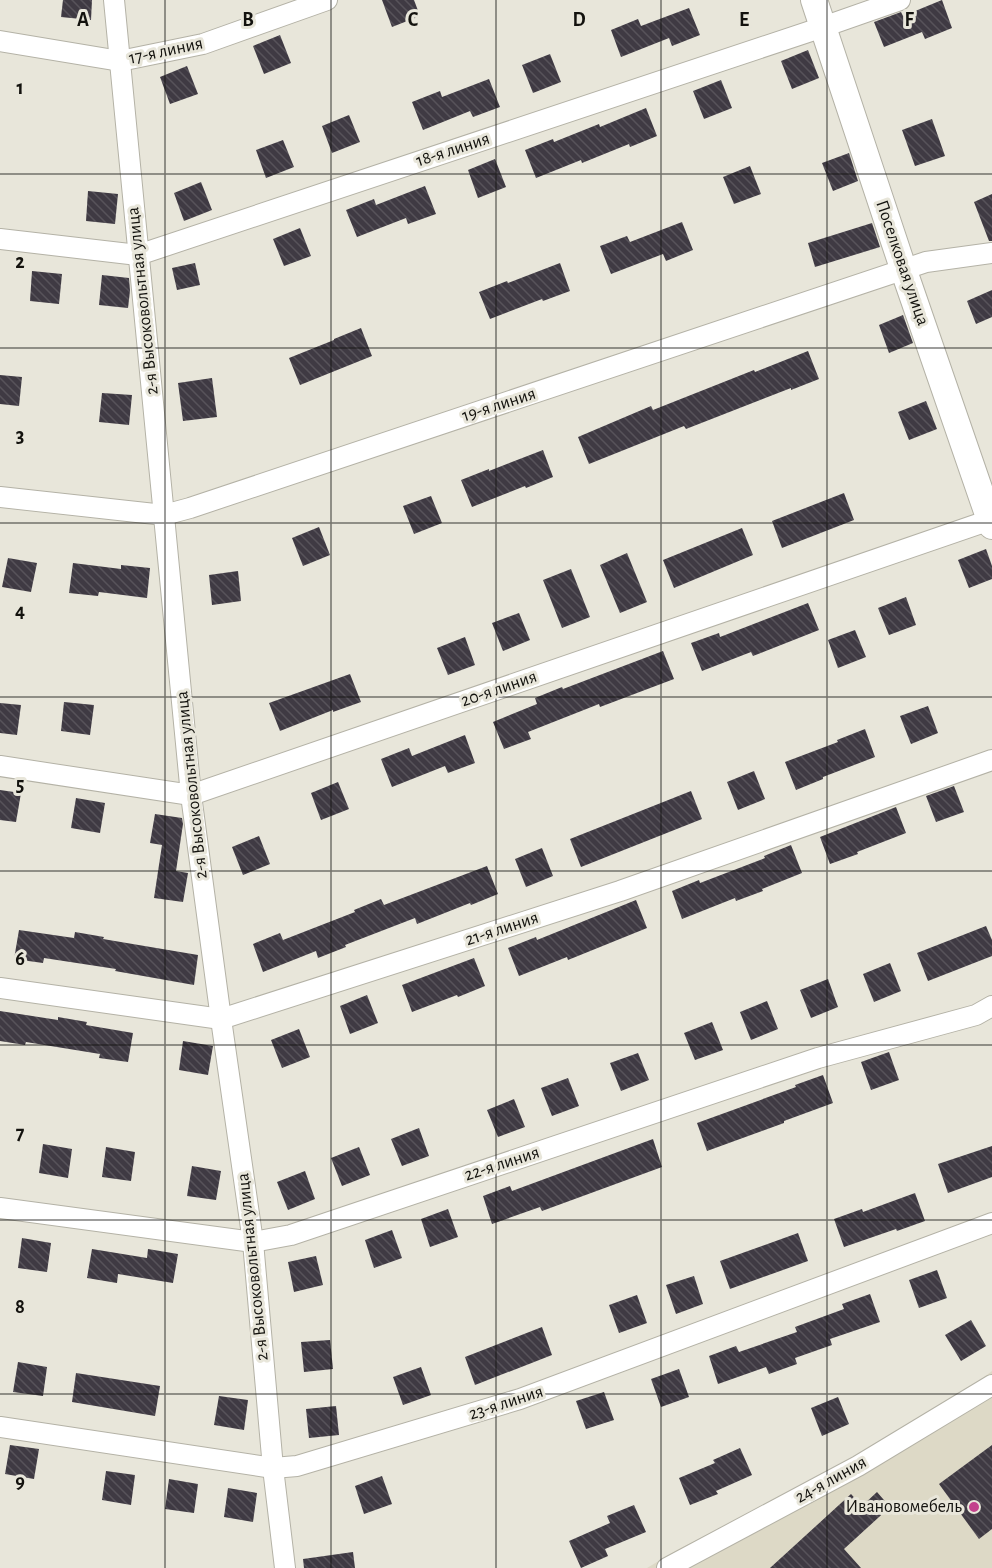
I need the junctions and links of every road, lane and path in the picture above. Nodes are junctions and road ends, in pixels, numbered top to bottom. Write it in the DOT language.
graph roads {
  1 [pos="114,0"];
  2 [pos="327,0"];
  3 [pos="814,0"];
  4 [pos="900,0"];
  5 [pos="823,27"];
  6 [pos="0,41"];
  7 [pos="120,61"];
  8 [pos="0,239"];
  9 [pos="992,254"];
  10 [pos="138,255"];
  11 [pos="904,271"];
  12 [pos="0,497"];
  13 [pos="989,511"];
  14 [pos="164,515"];
  15 [pos="992,760"];
  16 [pos="0,766"];
  17 [pos="191,795"];
  18 [pos="0,988"];
  19 [pos="992,1006"];
  20 [pos="221,1019"];
  21 [pos="0,1208"];
  22 [pos="992,1223"];
  23 [pos="254,1242"];
  24 [pos="992,1385"];
  25 [pos="0,1427"];
  26 [pos="273,1468"];
  27 [pos="285,1568"];
  28 [pos="667,1568"];
  1 -- 7 [label="street, 2-я Высоковольтная улица"];
  2 -- 7 [label="street, 17-я линия"];
  3 -- 5 [label="street, Поселковая улица"];
  4 -- 5 [label="street, 18-я линия"];
  5 -- 10 [label="street, 18-я линия"];
  5 -- 11 [label="street, Поселковая улица"];
  6 -- 7 [label="street, 17-я линия"];
  7 -- 10 [label="street, 2-я Высоковольтная улица"];
  8 -- 10 [label="street, 18-я линия"];
  9 -- 11 [label="street, 19-я линия"];
  10 -- 14 [label="street, 2-я Высоковольтная улица"];
  11 -- 13 [label="street, Поселковая улица"];
  11 -- 14 [label="street, 19-я линия"];
  12 -- 14 [label="street, 19-я линия"];
  13 -- 17 [label="street, 20-я линия"];
  14 -- 17 [label="street, 2-я Высоковольтная улица"];
  15 -- 20 [label="street, 21-я линия"];
  16 -- 17 [label="street, 20-я линия"];
  17 -- 20 [label="street, 2-я Высоковольтная улица"];
  18 -- 20 [label="street, 21-я линия"];
  19 -- 23 [label="street, 22-я линия"];
  20 -- 23 [label="street, 2-я Высоковольтная улица"];
  21 -- 23 [label="street, 22-я линия"];
  22 -- 26 [label="street, 23-я линия"];
  23 -- 26 [label="street, 2-я Высоковольтная улица"];
  24 -- 28 [label="street, 24-я линия"];
  25 -- 26 [label="street, 23-я линия"];
  26 -- 27 [label="street, 2-я Высоковольтная улица"];
}
